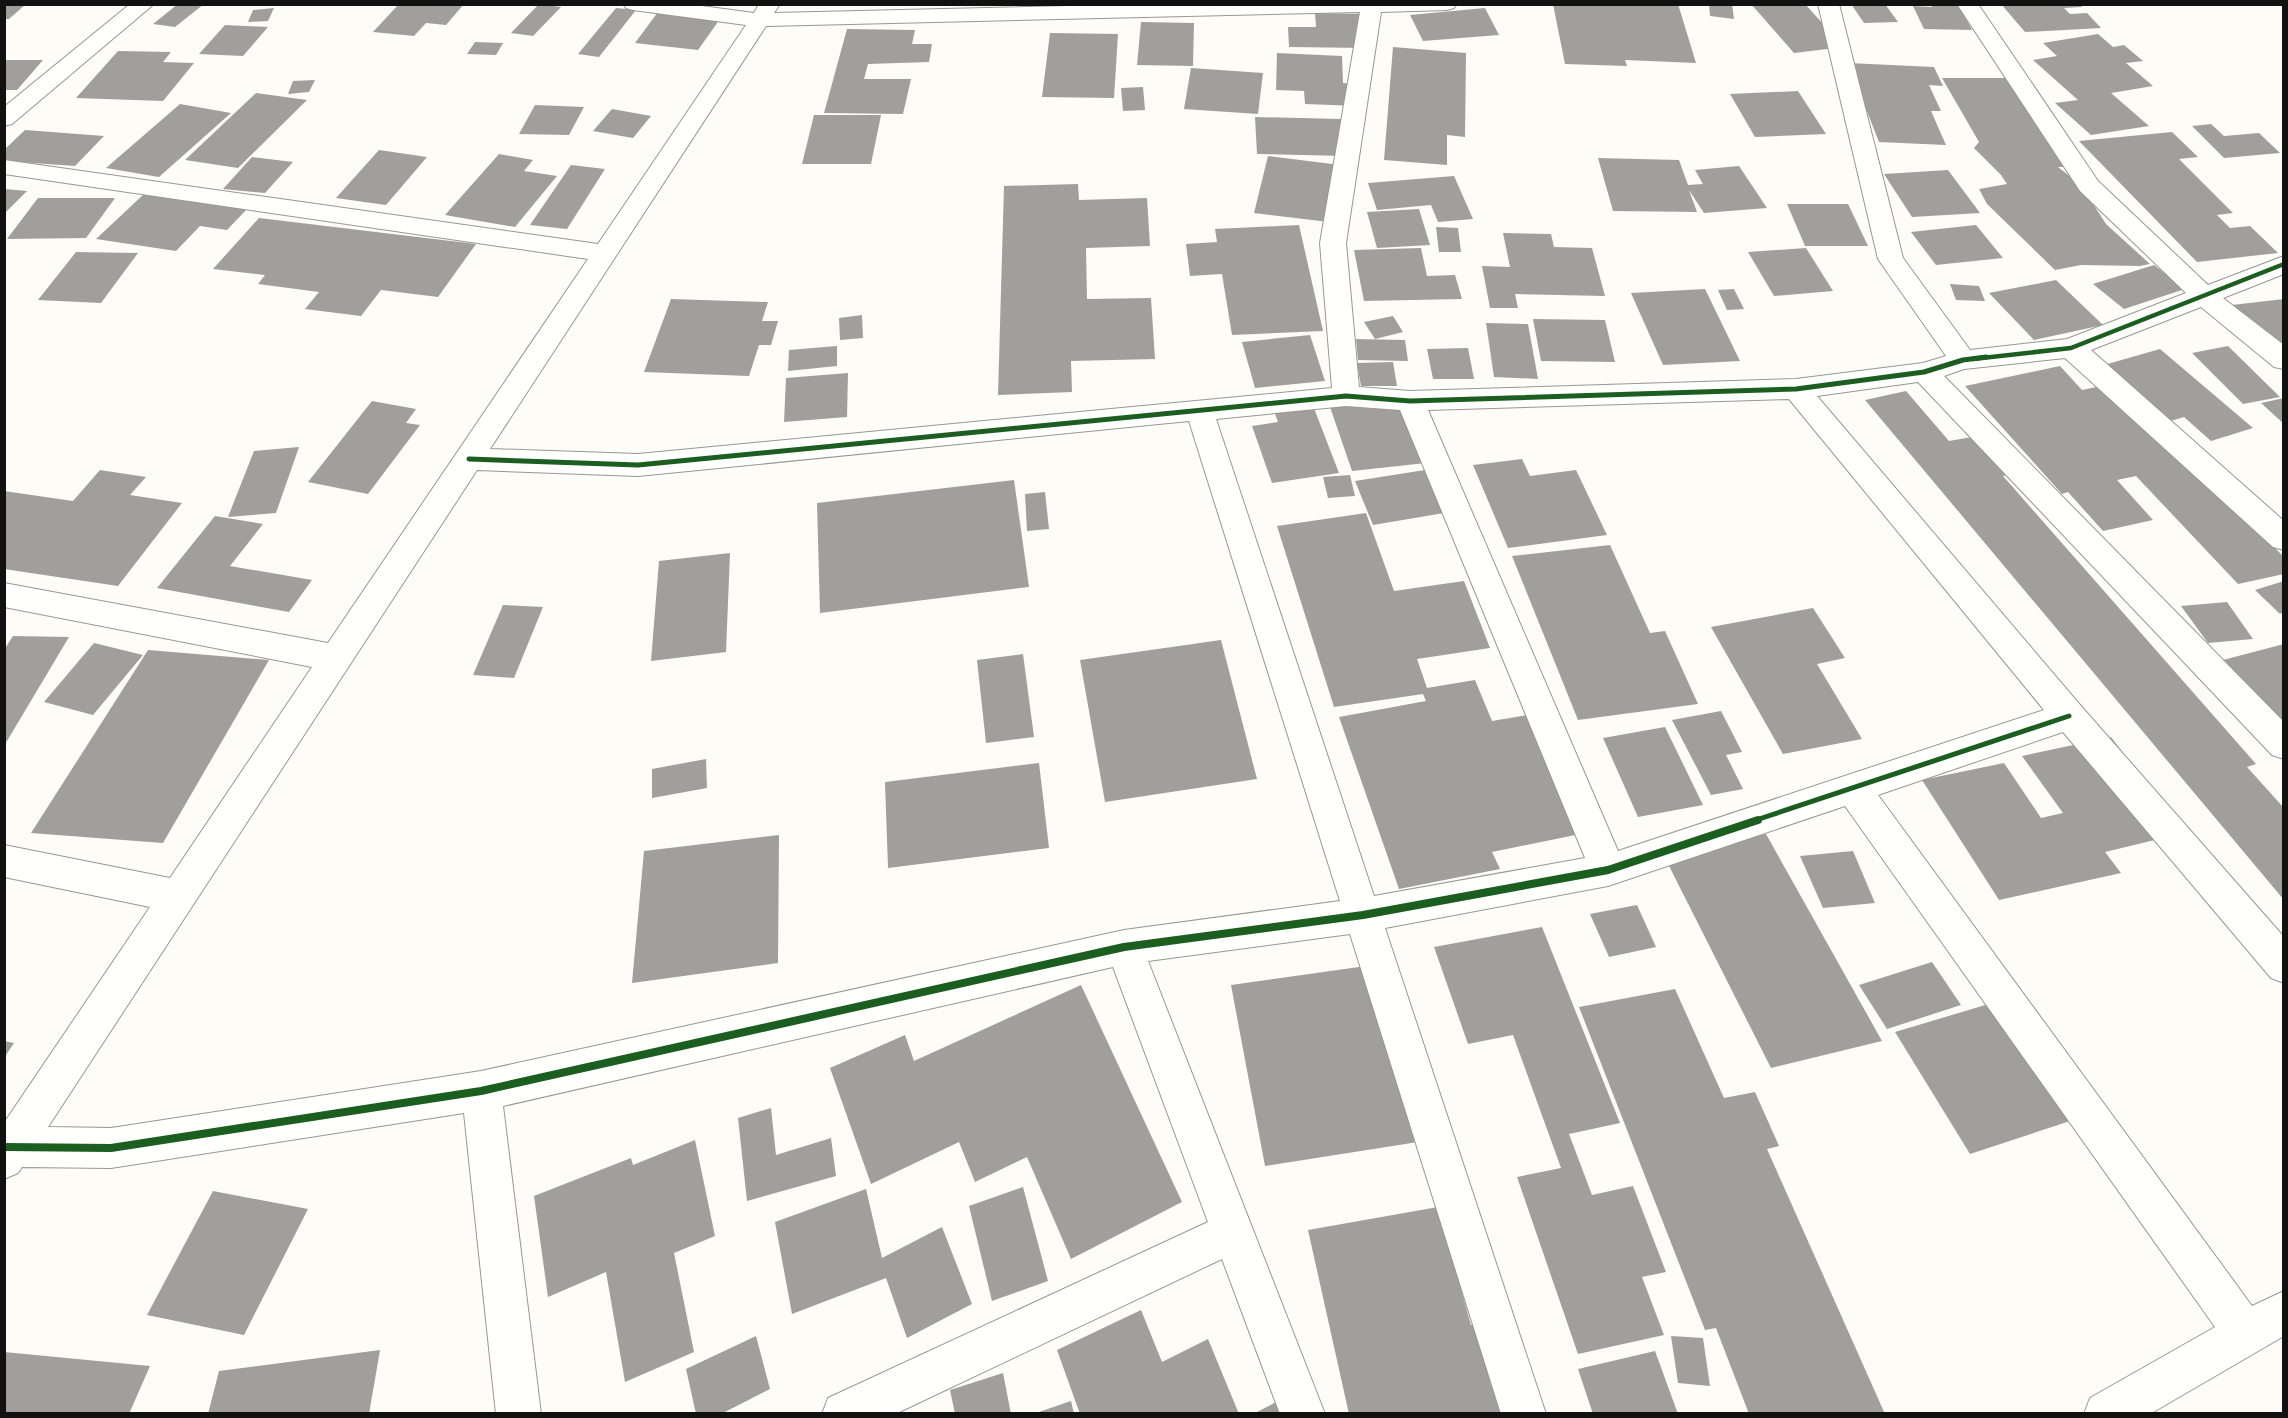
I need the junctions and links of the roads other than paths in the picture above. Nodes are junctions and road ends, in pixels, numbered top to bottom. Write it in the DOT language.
graph roads {
  1 [pos="144,4"];
  2 [pos="633,4"];
  3 [pos="1447,4"];
  4 [pos="1828,4"];
  5 [pos="1967,4"];
  6 [pos="1327,7"];
  7 [pos="1371,7"];
  8 [pos="765,12"];
  9 [pos="4,119"];
  10 [pos="4,167"];
  11 [pos="605,253"];
  12 [pos="2283,264"];
  13 [pos="2203,295"];
  14 [pos="2071,348"];
  15 [pos="1963,360"];
  16 [pos="2283,360"];
  17 [pos="1924,372"];
  18 [pos="1796,389"];
  19 [pos="1346,396"];
  20 [pos="1410,401"];
  21 [pos="1199,410"];
  22 [pos="469,459"];
  23 [pos="2283,539"];
  24 [pos="4,595"];
  25 [pos="336,658"];
  26 [pos="2068,716"];
  27 [pos="2283,745"];
  28 [pos="1854,790"];
  29 [pos="4,861"];
  30 [pos="1608,870"];
  31 [pos="179,896"];
  32 [pos="1363,915"];
  33 [pos="1124,947"];
  34 [pos="2283,965"];
  35 [pos="481,1091"];
  36 [pos="7,1151"];
  37 [pos="1233,1232"];
  38 [pos="2283,1312"];
  39 [pos="2246,1334"];
  40 [pos="519,1413"];
  41 [pos="844,1413"];
  42 [pos="1303,1413"];
  43 [pos="1524,1413"];
  44 [pos="2106,1413"];
  1 -- 9 [label="street"];
  2 -- 8 [label="street"];
  3 -- 7 [label="street"];
  4 -- 15 [label="street"];
  5 -- 13 [label="street"];
  6 -- 7 [label="street"];
  6 -- 8 [label="street"];
  7 -- 19 [label="street"];
  8 -- 11 [label="street"];
  10 -- 11 [label="street"];
  11 -- 22 [label="street"];
  12 -- 13 [label="street"];
  13 -- 14 [label="street"];
  13 -- 16 [label="street"];
  14 -- 15 [label="street"];
  14 -- 23 [label="street"];
  15 -- 17 [label="street"];
  17 -- 18 [label="street"];
  17 -- 27 [label="street"];
  18 -- 20 [label="street"];
  18 -- 26 [label="street"];
  19 -- 20 [label="street"];
  19 -- 21 [label="street"];
  20 -- 30 [label="street"];
  21 -- 22 [label="street"];
  21 -- 32 [label="street"];
  22 -- 25 [label="street"];
  24 -- 25 [label="street"];
  25 -- 31 [label="street"];
  26 -- 28 [label="street"];
  26 -- 34 [label="street"];
  28 -- 30 [label="street"];
  28 -- 39 [label="street"];
  29 -- 31 [label="street"];
  30 -- 32 [label="street"];
  31 -- 36 [label="street"];
  32 -- 33 [label="street"];
  32 -- 43 [label="street"];
  33 -- 35 [label="street"];
  33 -- 37 [label="street"];
  35 -- 36 [label="street"];
  35 -- 40 [label="street"];
  37 -- 41 [label="street"];
  37 -- 42 [label="street"];
  38 -- 39 [label="street"];
  39 -- 44 [label="street"];
}
